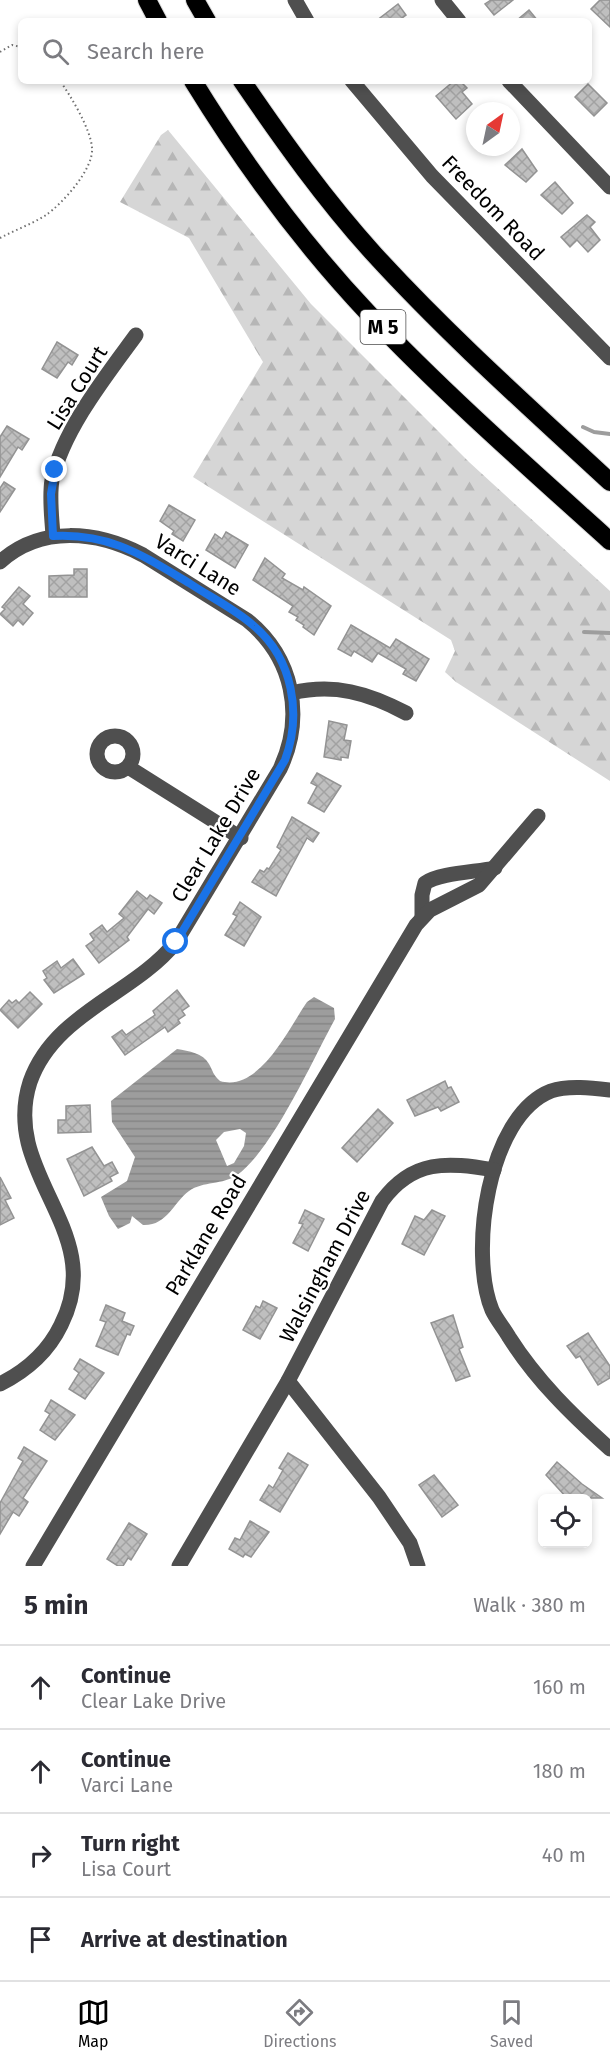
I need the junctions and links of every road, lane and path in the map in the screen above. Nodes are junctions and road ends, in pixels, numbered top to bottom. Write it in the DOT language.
graph roads {
  1 [pos="147,0"];
  2 [pos="195,0"];
  3 [pos="295,0"];
  4 [pos="442,0"];
  5 [pos="156,18"];
  6 [pos="205,18"];
  7 [pos="305,18"];
  8 [pos="457,18"];
  9 [pos="18,46"];
  10 [pos="0,52"];
  11 [pos="62,84"];
  12 [pos="195,84"];
  13 [pos="244,84"];
  14 [pos="355,84"];
  15 [pos="512,84"];
  16 [pos="610,187"];
  17 [pos="0,238"];
  18 [pos="136,335"];
  19 [pos="610,358"];
  20 [pos="610,482"];
  21 [pos="53,536"];
  22 [pos="610,541"];
  23 [pos="0,562"];
  24 [pos="292,699"];
  25 [pos="406,713"];
  26 [pos="128,767"];
  27 [pos="538,816"];
  28 [pos="241,838"];
  29 [pos="496,868"];
  30 [pos="419,921"];
  31 [pos="610,1090"];
  32 [pos="494,1170"];
  33 [pos="288,1381"];
  34 [pos="0,1384"];
  35 [pos="610,1449"];
  36 [pos="33,1566"];
  37 [pos="179,1566"];
  38 [pos="418,1566"];
  1 -- 5 [label="highway"];
  2 -- 6 [label="highway"];
  3 -- 7 [label="street"];
  4 -- 8 [label="street"];
  9 -- 10 [label="path"];
  11 -- 17 [label="path"];
  12 -- 22 [label="highway, M 5"];
  13 -- 20 [label="highway, M 5"];
  14 -- 19 [label="street, Freedom Road"];
  15 -- 16 [label="street"];
  18 -- 21 [label="street, Lisa Court"];
  21 -- 23 [label="street, Varci Lane"];
  21 -- 24 [label="street, Varci Lane"];
  24 -- 25 [label="street"];
  24 -- 28 [label="street, Clear Lake Drive"];
  26 -- 28 [label="street"];
  27 -- 29 [label="street"];
  28 -- 34 [label="street, Clear Lake Drive"];
  29 -- 30 [label="street"];
  29 -- 30 [label="street"];
  30 -- 36 [label="street, Parklane Road"];
  31 -- 32 [label="street"];
  32 -- 33 [label="street, Walsingham Drive"];
  32 -- 35 [label="street"];
  33 -- 37 [label="street, Walsingham Drive"];
  33 -- 38 [label="street"];
}
